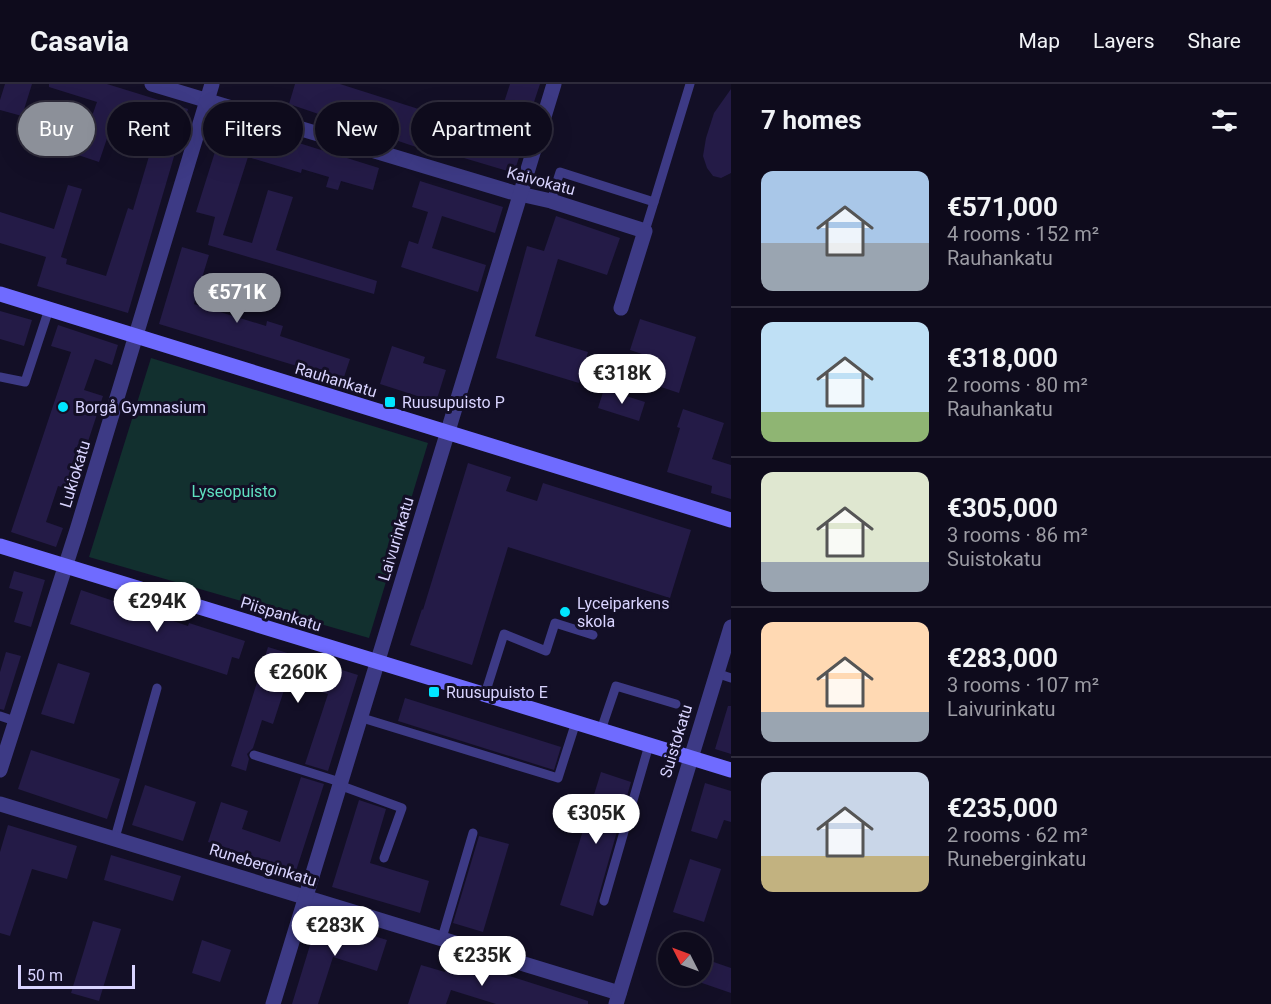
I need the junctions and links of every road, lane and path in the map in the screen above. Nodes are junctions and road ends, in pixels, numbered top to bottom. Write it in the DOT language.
graph roads {
  1 [pos="152,84"];
  2 [pos="212,84"];
  3 [pos="554,84"];
  4 [pos="690,84"];
  5 [pos="207,101"];
  6 [pos="520,194"];
  7 [pos="550,201"];
  8 [pos="654,202"];
  9 [pos="645,231"];
  10 [pos="0,294"];
  11 [pos="621,308"];
  12 [pos="49,309"];
  13 [pos="136,336"];
  14 [pos="0,377"];
  15 [pos="448,433"];
  16 [pos="731,520"];
  17 [pos="0,546"];
  18 [pos="65,566"];
  19 [pos="731,627"];
  20 [pos="593,634"];
  21 [pos="376,661"];
  22 [pos="716,673"];
  23 [pos="731,678"];
  24 [pos="157,688"];
  25 [pos="485,694"];
  26 [pos="676,704"];
  27 [pos="0,716"];
  28 [pos="359,717"];
  29 [pos="15,721"];
  30 [pos="576,722"];
  31 [pos="602,730"];
  32 [pos="649,745"];
  33 [pos="254,755"];
  34 [pos="690,758"];
  35 [pos="0,770"];
  36 [pos="731,770"];
  37 [pos="339,783"];
  38 [pos="0,804"];
  39 [pos="473,833"];
  40 [pos="115,838"];
  41 [pos="384,858"];
  42 [pos="306,897"];
  43 [pos="604,901"];
  44 [pos="442,938"];
  45 [pos="617,998"];
  46 [pos="273,1004"];
  1 -- 5 [label="street, Kaivokatu"];
  2 -- 5 [label="street, Lukiokatu"];
  3 -- 6 [label="street, Laivurinkatu"];
  4 -- 8 [label="lane"];
  5 -- 6 [label="street, Kaivokatu"];
  5 -- 13 [label="street, Lukiokatu"];
  6 -- 7 [label="street, Kaivokatu"];
  6 -- 15 [label="street, Laivurinkatu"];
  7 -- 8 [label="lane"];
  7 -- 9 [label="street, Kaivokatu"];
  8 -- 9 [label="lane"];
  9 -- 11 [label="street"];
  10 -- 12 [label="street, Rauhankatu"];
  12 -- 13 [label="street, Rauhankatu"];
  12 -- 14 [label="lane"];
  13 -- 15 [label="street, Rauhankatu"];
  13 -- 18 [label="street, Lukiokatu"];
  15 -- 16 [label="street, Rauhankatu"];
  15 -- 21 [label="street, Laivurinkatu"];
  17 -- 18 [label="street, Piispankatu"];
  18 -- 21 [label="street, Piispankatu"];
  18 -- 29 [label="street, Lukiokatu"];
  19 -- 22 [label="street, Suistokatu"];
  20 -- 25 [label="lane"];
  21 -- 25 [label="street, Piispankatu"];
  21 -- 28 [label="street, Laivurinkatu"];
  22 -- 23 [label="lane"];
  22 -- 34 [label="street, Suistokatu"];
  24 -- 40 [label="lane"];
  25 -- 30 [label="street, Piispankatu"];
  26 -- 31 [label="lane"];
  27 -- 29 [label="lane"];
  28 -- 30 [label="lane"];
  28 -- 37 [label="street, Laivurinkatu"];
  29 -- 35 [label="street, Lukiokatu"];
  30 -- 31 [label="street, Piispankatu"];
  31 -- 32 [label="street, Piispankatu"];
  32 -- 34 [label="street, Piispankatu"];
  32 -- 43 [label="lane"];
  33 -- 37 [label="lane"];
  34 -- 36 [label="street, Piispankatu"];
  34 -- 45 [label="street, Suistokatu"];
  37 -- 41 [label="lane"];
  37 -- 42 [label="street, Laivurinkatu"];
  38 -- 40 [label="street, Runeberginkatu"];
  39 -- 44 [label="lane"];
  40 -- 42 [label="street, Runeberginkatu"];
  42 -- 44 [label="street, Runeberginkatu"];
  42 -- 46 [label="street, Laivurinkatu"];
  44 -- 45 [label="street, Runeberginkatu"];
}
